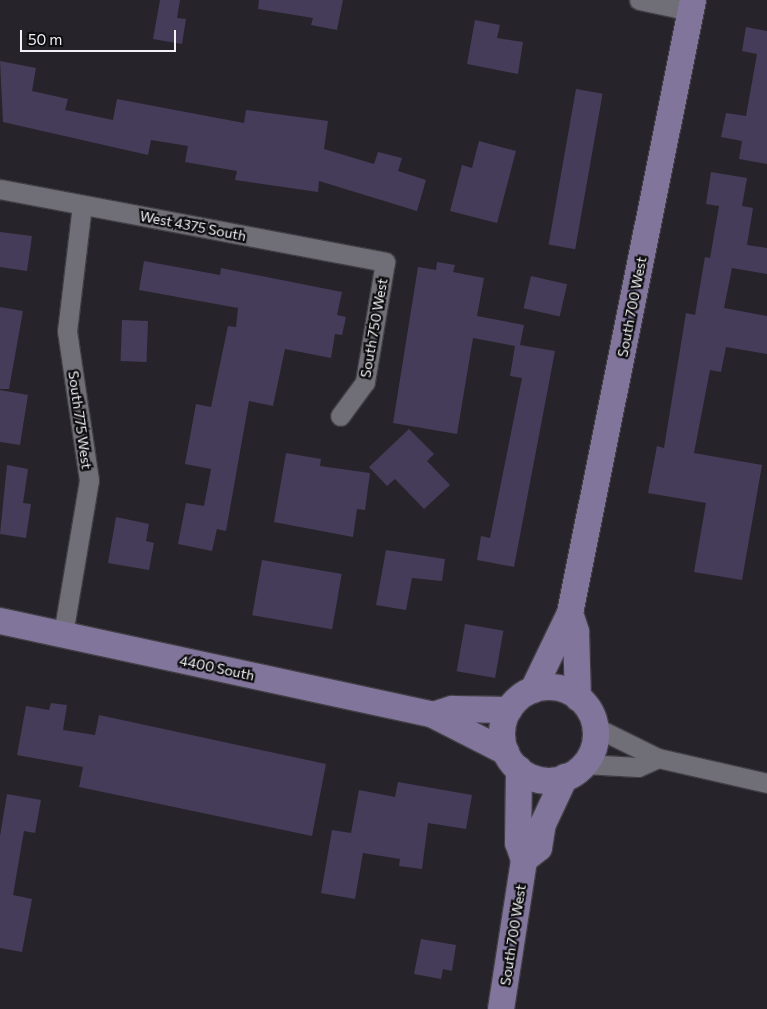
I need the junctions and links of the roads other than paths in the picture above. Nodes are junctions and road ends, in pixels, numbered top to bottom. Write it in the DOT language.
graph roads {
  1 [pos="639,0"];
  2 [pos="692,6"];
  3 [pos="0,189"];
  4 [pos="82,205"];
  5 [pos="385,262"];
  6 [pos="340,416"];
  7 [pos="570,613"];
  8 [pos="0,621"];
  9 [pos="63,634"];
  10 [pos="534,690"];
  11 [pos="578,698"];
  12 [pos="509,710"];
  13 [pos="433,715"];
  14 [pos="595,728"];
  15 [pos="658,758"];
  16 [pos="513,760"];
  17 [pos="575,770"];
  18 [pos="767,783"];
  19 [pos="524,860"];
  20 [pos="502,1009"];
  1 -- 2 [label="street"];
  2 -- 7 [label="street, South 700 West"];
  3 -- 4 [label="street, West 4375 South"];
  4 -- 5 [label="street, West 4375 South"];
  4 -- 9 [label="street, South 775 West"];
  5 -- 6 [label="street, South 750 West"];
  7 -- 10 [label="street, South 700 West"];
  7 -- 11 [label="street, South 700 West"];
  8 -- 9 [label="street, 4400 South"];
  9 -- 13 [label="street, 4400 South"];
  10 -- 11 [label="street"];
  10 -- 12 [label="street"];
  11 -- 14 [label="street"];
  12 -- 13 [label="street"];
  12 -- 16 [label="street"];
  13 -- 16 [label="street"];
  14 -- 15 [label="street"];
  14 -- 17 [label="street"];
  15 -- 17 [label="street"];
  15 -- 18 [label="street"];
  16 -- 17 [label="street"];
  16 -- 19 [label="street, South 700 West"];
  17 -- 19 [label="street"];
  19 -- 20 [label="street, South 700 West"];
}
